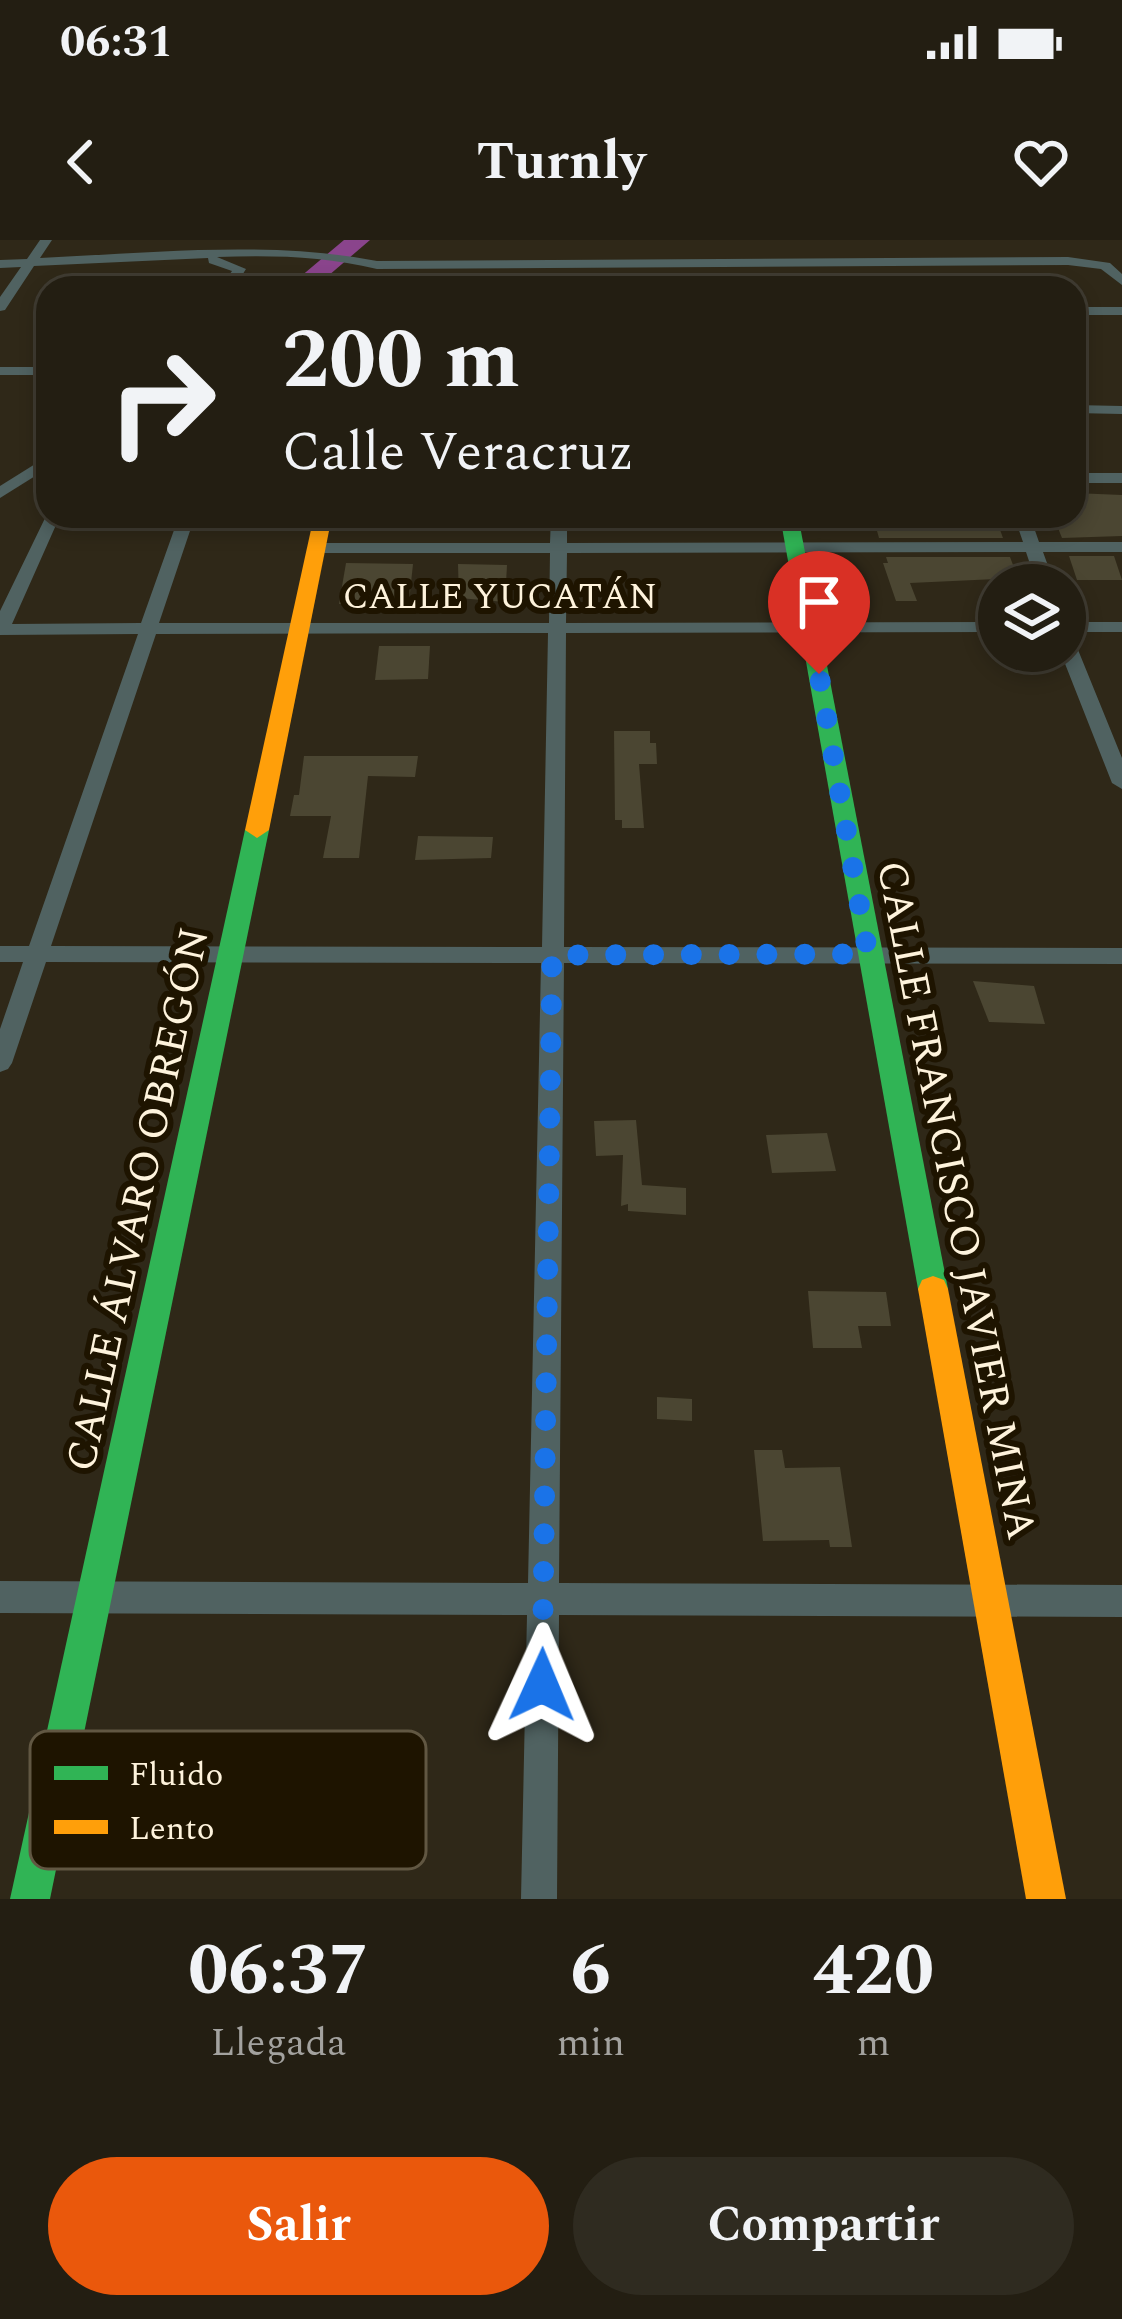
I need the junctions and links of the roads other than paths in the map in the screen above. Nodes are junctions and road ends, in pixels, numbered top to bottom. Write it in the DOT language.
graph roads {
  1 [pos="46,240"];
  2 [pos="207,240"];
  3 [pos="95,244"];
  4 [pos="0,255"];
  5 [pos="187,255"];
  6 [pos="153,256"];
  7 [pos="30,259"];
  8 [pos="0,264"];
  9 [pos="376,265"];
  10 [pos="563,265"];
  11 [pos="743,265"];
  12 [pos="235,276"];
  13 [pos="374,276"];
  14 [pos="563,276"];
  15 [pos="745,276"];
  16 [pos="1122,281"];
  17 [pos="0,307"];
  18 [pos="1086,311"];
  19 [pos="1122,311"];
  20 [pos="36,370"];
  21 [pos="0,371"];
  22 [pos="1086,409"];
  23 [pos="1122,410"];
  24 [pos="36,469"];
  25 [pos="1086,478"];
  26 [pos="1122,478"];
  27 [pos="0,493"];
  28 [pos="46,528"];
  29 [pos="183,528"];
  30 [pos="320,528"];
  31 [pos="559,528"];
  32 [pos="791,528"];
  33 [pos="1027,528"];
  34 [pos="1034,547"];
  35 [pos="316,548"];
  36 [pos="559,548"];
  37 [pos="794,548"];
  38 [pos="1122,548"];
  39 [pos="1039,564"];
  40 [pos="18,588"];
  41 [pos="0,601"];
  42 [pos="810,627"];
  43 [pos="978,627"];
  44 [pos="1086,627"];
  45 [pos="1122,627"];
  46 [pos="147,628"];
  47 [pos="299,628"];
  48 [pos="558,628"];
  49 [pos="0,629"];
  50 [pos="1078,672"];
  51 [pos="1122,783"];
  52 [pos="231,953"];
  53 [pos="0,954"];
  54 [pos="868,954"];
  55 [pos="36,955"];
  56 [pos="552,955"];
  57 [pos="1122,956"];
  58 [pos="0,1063"];
  59 [pos="0,1597"];
  60 [pos="94,1598"];
  61 [pos="544,1599"];
  62 [pos="990,1601"];
  63 [pos="1122,1601"];
  64 [pos="66,1731"];
  65 [pos="36,1869"];
  66 [pos="30,1899"];
  67 [pos="539,1899"];
  68 [pos="1046,1899"];
  1 -- 7 [label="street"];
  2 -- 5 [label="street"];
  3 -- 6 [label="street"];
  4 -- 7 [label="street"];
  5 -- 6 [label="street"];
  5 -- 9 [label="street"];
  5 -- 12 [label="street"];
  6 -- 7 [label="street"];
  7 -- 8 [label="street"];
  7 -- 17 [label="street"];
  9 -- 10 [label="street"];
  9 -- 13 [label="street"];
  10 -- 11 [label="street"];
  10 -- 14 [label="street"];
  11 -- 15 [label="street"];
  11 -- 16 [label="street"];
  18 -- 19 [label="street"];
  20 -- 21 [label="street"];
  22 -- 23 [label="street"];
  24 -- 27 [label="street"];
  25 -- 26 [label="street"];
  28 -- 40 [label="street"];
  29 -- 46 [label="street"];
  30 -- 35 [label="street, CALLE ÁLVARO OBREGÓN"];
  31 -- 36 [label="street"];
  32 -- 37 [label="street, CALLE FRANCISCO JAVIER MINA"];
  33 -- 34 [label="street"];
  34 -- 37 [label="street"];
  34 -- 38 [label="street"];
  34 -- 39 [label="street"];
  35 -- 36 [label="street"];
  35 -- 47 [label="street, CALLE ÁLVARO OBREGÓN"];
  36 -- 37 [label="street"];
  36 -- 48 [label="street"];
  37 -- 42 [label="street, CALLE FRANCISCO JAVIER MINA"];
  40 -- 41 [label="street"];
  40 -- 49 [label="street"];
  42 -- 43 [label="street, CALLE YUCATÁN"];
  42 -- 48 [label="street, CALLE YUCATÁN"];
  42 -- 54 [label="street, CALLE FRANCISCO JAVIER MINA"];
  44 -- 45 [label="street"];
  46 -- 47 [label="street, CALLE YUCATÁN"];
  46 -- 49 [label="street, CALLE YUCATÁN"];
  46 -- 55 [label="street"];
  47 -- 48 [label="street, CALLE YUCATÁN"];
  47 -- 52 [label="street, CALLE ÁLVARO OBREGÓN"];
  48 -- 56 [label="street"];
  50 -- 51 [label="street"];
  52 -- 55 [label="street"];
  52 -- 56 [label="street"];
  52 -- 60 [label="street, CALLE ÁLVARO OBREGÓN"];
  53 -- 55 [label="street"];
  54 -- 56 [label="street"];
  54 -- 57 [label="street"];
  54 -- 62 [label="street, CALLE FRANCISCO JAVIER MINA"];
  55 -- 58 [label="street"];
  56 -- 61 [label="street"];
  59 -- 60 [label="street"];
  60 -- 61 [label="street"];
  60 -- 64 [label="street, CALLE ÁLVARO OBREGÓN"];
  61 -- 62 [label="street"];
  61 -- 67 [label="street"];
  62 -- 63 [label="street"];
  62 -- 68 [label="street, CALLE FRANCISCO JAVIER MINA"];
  65 -- 66 [label="street, CALLE ÁLVARO OBREGÓN"];
}
